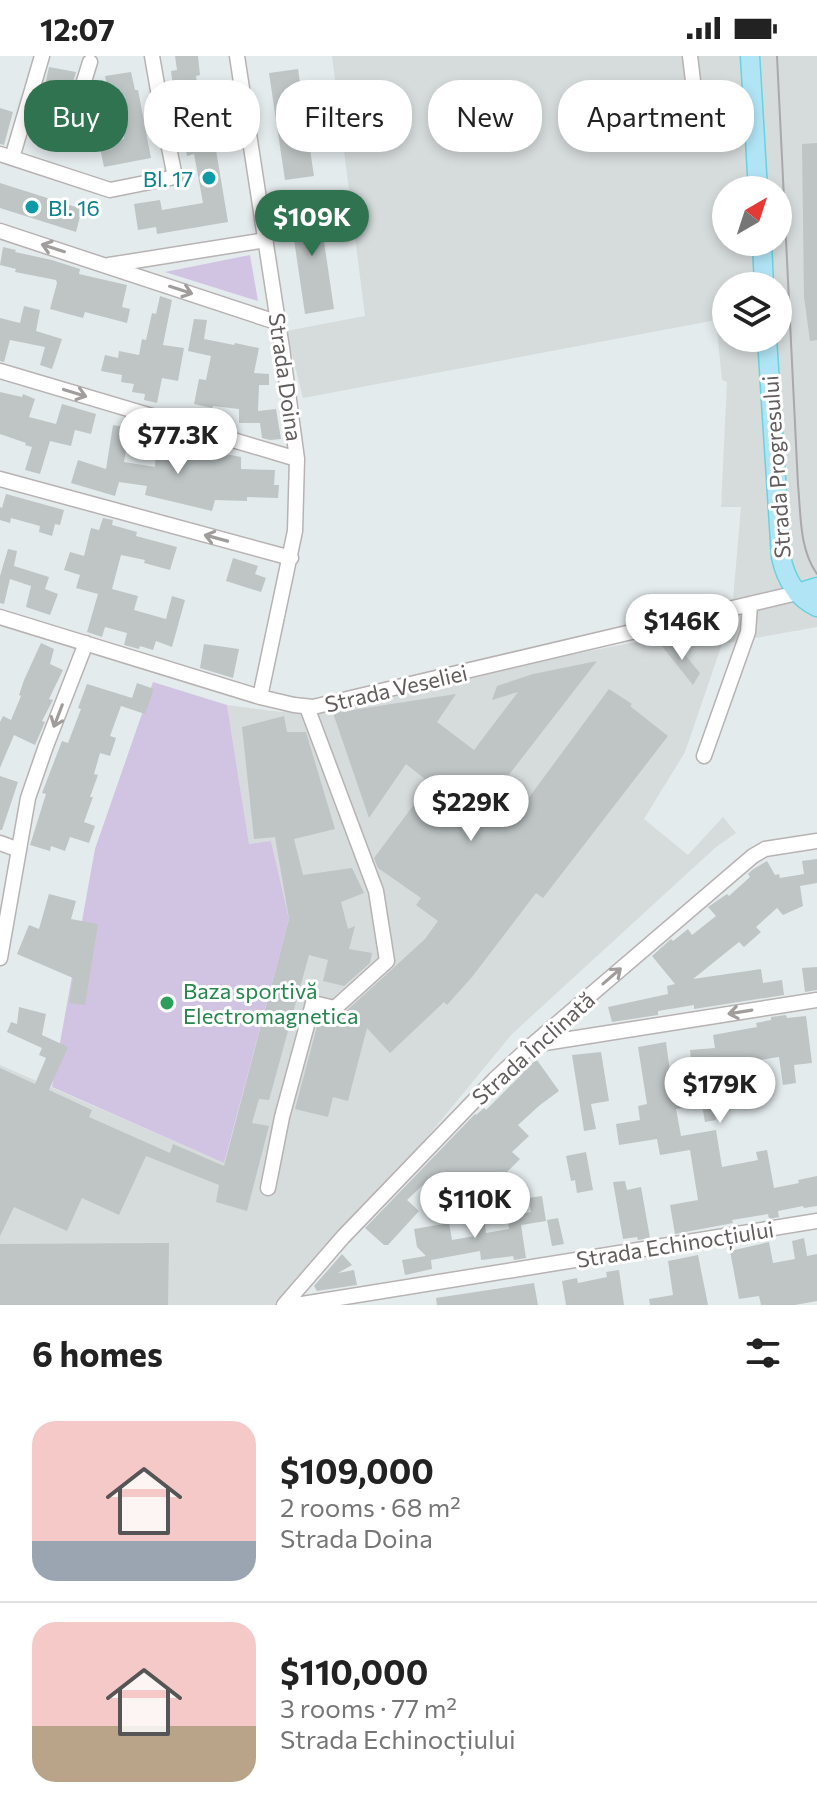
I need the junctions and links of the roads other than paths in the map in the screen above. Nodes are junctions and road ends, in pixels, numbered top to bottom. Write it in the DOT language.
graph roads {
  1 [pos="42,56"];
  2 [pos="152,56"];
  3 [pos="237,56"];
  4 [pos="690,56"];
  5 [pos="750,56"];
  6 [pos="90,62"];
  7 [pos="35,80"];
  8 [pos="84,80"];
  9 [pos="156,80"];
  10 [pos="241,80"];
  11 [pos="693,80"];
  12 [pos="24,116"];
  13 [pos="170,152"];
  14 [pos="252,152"];
  15 [pos="6,156"];
  16 [pos="757,176"];
  17 [pos="0,231"];
  18 [pos="266,240"];
  19 [pos="107,265"];
  20 [pos="279,323"];
  21 [pos="768,352"];
  22 [pos="0,371"];
  23 [pos="297,459"];
  24 [pos="0,479"];
  25 [pos="291,558"];
  26 [pos="817,587"];
  27 [pos="797,593"];
  28 [pos="750,605"];
  29 [pos="817,607"];
  30 [pos="0,617"];
  31 [pos="86,643"];
  32 [pos="260,697"];
  33 [pos="307,707"];
  34 [pos="704,756"];
  35 [pos="817,841"];
  36 [pos="0,843"];
  37 [pos="19,850"];
  38 [pos="0,958"];
  39 [pos="817,1000"];
  40 [pos="532,1045"];
  41 [pos="268,1188"];
  42 [pos="817,1221"];
  43 [pos="284,1305"];
  44 [pos="296,1305"];
  1 -- 7 [label="street"];
  2 -- 9 [label="street"];
  3 -- 10 [label="street, Strada Doina"];
  4 -- 11 [label="street"];
  5 -- 16 [label="main road"];
  6 -- 8 [label="street"];
  12 -- 15 [label="street"];
  13 -- 15 [label="street"];
  14 -- 18 [label="street, Strada Doina"];
  19 -- 17 [label="street, one-way"];
  18 -- 19 [label="street"];
  18 -- 20 [label="street, Strada Doina"];
  19 -- 20 [label="street, one-way"];
  20 -- 23 [label="street, Strada Doina"];
  21 -- 27 [label="main road, Strada Progresului"];
  22 -- 23 [label="street, one-way"];
  23 -- 25 [label="street, Strada Doina"];
  25 -- 24 [label="street, one-way"];
  25 -- 32 [label="street, Strada Doina"];
  26 -- 27 [label="main road"];
  27 -- 28 [label="street, Strada Veseliei"];
  27 -- 29 [label="main road"];
  28 -- 33 [label="street, Strada Veseliei"];
  28 -- 34 [label="street"];
  30 -- 31 [label="street, Strada Veseliei"];
  31 -- 32 [label="street, Strada Veseliei"];
  31 -- 37 [label="street, one-way"];
  32 -- 33 [label="street, Strada Veseliei"];
  33 -- 41 [label="street"];
  40 -- 35 [label="street, Strada Înclinată, one-way"];
  36 -- 37 [label="street"];
  37 -- 38 [label="street"];
  39 -- 40 [label="street, one-way"];
  40 -- 43 [label="street, Strada Înclinată"];
  42 -- 44 [label="street, Strada Echinocțiului"];
}
